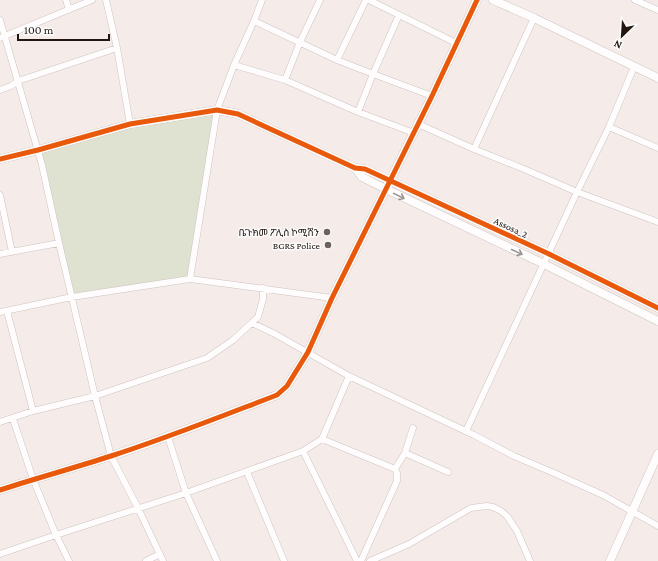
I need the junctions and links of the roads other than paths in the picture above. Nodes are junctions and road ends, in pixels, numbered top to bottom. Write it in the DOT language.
graph roads {
  1 [pos="66,0"];
  2 [pos="92,0"];
  3 [pos="106,0"];
  4 [pos="262,0"];
  5 [pos="320,0"];
  6 [pos="367,0"];
  7 [pos="477,0"];
  8 [pos="493,0"];
  9 [pos="635,0"];
  10 [pos="69,10"];
  11 [pos="658,10"];
  12 [pos="399,15"];
  13 [pos="534,18"];
  14 [pos="0,20"];
  15 [pos="254,21"];
  16 [pos="2,37"];
  17 [pos="300,42"];
  18 [pos="456,43"];
  19 [pos="117,48"];
  20 [pos="337,60"];
  21 [pos="234,65"];
  22 [pos="634,67"];
  23 [pos="373,74"];
  24 [pos="658,78"];
  25 [pos="285,80"];
  26 [pos="18,81"];
  27 [pos="0,90"];
  28 [pos="432,96"];
  29 [pos="217,110"];
  30 [pos="358,112"];
  31 [pos="130,124"];
  32 [pos="418,124"];
  33 [pos="609,126"];
  34 [pos="414,133"];
  35 [pos="658,148"];
  36 [pos="474,149"];
  37 [pos="38,150"];
  38 [pos="0,159"];
  39 [pos="355,168"];
  40 [pos="390,180"];
  41 [pos="386,190"];
  42 [pos="577,192"];
  43 [pos="0,195"];
  44 [pos="658,222"];
  45 [pos="59,243"];
  46 [pos="12,252"];
  47 [pos="0,254"];
  48 [pos="549,254"];
  49 [pos="544,264"];
  50 [pos="190,279"];
  51 [pos="263,288"];
  52 [pos="72,297"];
  53 [pos="332,298"];
  54 [pos="639,299"];
  55 [pos="658,308"];
  56 [pos="634,310"];
  57 [pos="7,311"];
  58 [pos="0,312"];
  59 [pos="658,321"];
  60 [pos="252,323"];
  61 [pos="308,352"];
  62 [pos="349,376"];
  63 [pos="95,396"];
  64 [pos="33,411"];
  65 [pos="13,418"];
  66 [pos="0,422"];
  67 [pos="413,428"];
  68 [pos="466,431"];
  69 [pos="168,437"];
  70 [pos="322,439"];
  71 [pos="304,451"];
  72 [pos="405,453"];
  73 [pos="658,454"];
  74 [pos="111,456"];
  75 [pos="395,469"];
  76 [pos="246,472"];
  77 [pos="448,472"];
  78 [pos="33,479"];
  79 [pos="0,490"];
  80 [pos="186,493"];
  81 [pos="138,508"];
  82 [pos="632,511"];
  83 [pos="658,526"];
  84 [pos="56,535"];
  85 [pos="0,554"];
  86 [pos="160,554"];
  87 [pos="69,561"];
  88 [pos="146,561"];
  89 [pos="163,561"];
  90 [pos="218,561"];
  91 [pos="284,561"];
  92 [pos="357,561"];
  93 [pos="361,561"];
  94 [pos="370,561"];
  95 [pos="530,561"];
  96 [pos="610,561"];
  1 -- 10 [label="street"];
  2 -- 10 [label="street"];
  3 -- 19 [label="street"];
  4 -- 15 [label="street"];
  5 -- 17 [label="street"];
  6 -- 12 [label="street"];
  6 -- 20 [label="street"];
  7 -- 18 [label="street"];
  8 -- 13 [label="street"];
  9 -- 11 [label="street"];
  10 -- 16 [label="street"];
  12 -- 18 [label="street"];
  12 -- 23 [label="street"];
  13 -- 22 [label="street"];
  13 -- 36 [label="street"];
  14 -- 16 [label="street"];
  15 -- 17 [label="street"];
  15 -- 21 [label="street"];
  16 -- 26 [label="street"];
  17 -- 20 [label="street"];
  17 -- 25 [label="street"];
  18 -- 28 [label="street"];
  19 -- 26 [label="street"];
  19 -- 31 [label="street"];
  20 -- 23 [label="street"];
  21 -- 25 [label="street"];
  21 -- 29 [label="street"];
  22 -- 24 [label="street"];
  22 -- 33 [label="street"];
  23 -- 28 [label="street"];
  23 -- 30 [label="street"];
  25 -- 30 [label="street"];
  26 -- 27 [label="street"];
  26 -- 37 [label="street"];
  28 -- 32 [label="street"];
  29 -- 31 [label="street"];
  29 -- 39 [label="street"];
  29 -- 50 [label="street"];
  30 -- 34 [label="street"];
  31 -- 37 [label="street"];
  32 -- 34 [label="street"];
  32 -- 36 [label="street"];
  33 -- 35 [label="street"];
  33 -- 42 [label="street"];
  34 -- 40 [label="street"];
  36 -- 42 [label="street"];
  37 -- 38 [label="street"];
  37 -- 45 [label="street"];
  39 -- 40 [label="street, Assosa_2"];
  39 -- 41 [label="street, Assosa_2"];
  40 -- 41 [label="street"];
  40 -- 48 [label="street, Assosa_2"];
  41 -- 49 [label="street, Assosa_2, one-way"];
  41 -- 53 [label="street"];
  42 -- 44 [label="street"];
  42 -- 48 [label="street"];
  43 -- 46 [label="street"];
  45 -- 46 [label="street"];
  45 -- 52 [label="street"];
  46 -- 47 [label="street"];
  48 -- 49 [label="street"];
  48 -- 54 [label="street, Assosa_2"];
  49 -- 56 [label="street, Assosa_2"];
  49 -- 68 [label="street"];
  50 -- 51 [label="street"];
  50 -- 52 [label="street"];
  51 -- 53 [label="street"];
  51 -- 60 [label="street"];
  52 -- 57 [label="street"];
  52 -- 63 [label="street"];
  53 -- 61 [label="street"];
  54 -- 55 [label="street, Assosa_2"];
  54 -- 56 [label="street"];
  56 -- 59 [label="street, Assosa_2"];
  57 -- 58 [label="street"];
  57 -- 64 [label="street"];
  60 -- 61 [label="street"];
  60 -- 63 [label="street"];
  61 -- 62 [label="street"];
  61 -- 69 [label="street"];
  62 -- 68 [label="street"];
  62 -- 70 [label="street"];
  63 -- 64 [label="street"];
  63 -- 74 [label="street"];
  64 -- 65 [label="street"];
  65 -- 66 [label="street"];
  65 -- 78 [label="street"];
  67 -- 72 [label="street"];
  68 -- 82 [label="street"];
  69 -- 74 [label="street"];
  69 -- 80 [label="street"];
  70 -- 71 [label="street"];
  70 -- 75 [label="street"];
  71 -- 76 [label="street"];
  71 -- 92 [label="street"];
  72 -- 75 [label="street"];
  72 -- 77 [label="street"];
  73 -- 82 [label="street"];
  74 -- 78 [label="street"];
  74 -- 81 [label="street"];
  75 -- 93 [label="street"];
  76 -- 80 [label="street"];
  76 -- 91 [label="street"];
  78 -- 79 [label="street"];
  78 -- 84 [label="street"];
  80 -- 81 [label="street"];
  80 -- 90 [label="street"];
  81 -- 84 [label="street"];
  81 -- 86 [label="street"];
  82 -- 83 [label="street"];
  82 -- 96 [label="street"];
  84 -- 85 [label="street"];
  84 -- 87 [label="street"];
  86 -- 88 [label="street"];
  86 -- 89 [label="street"];
  94 -- 95 [label="street"];
}
